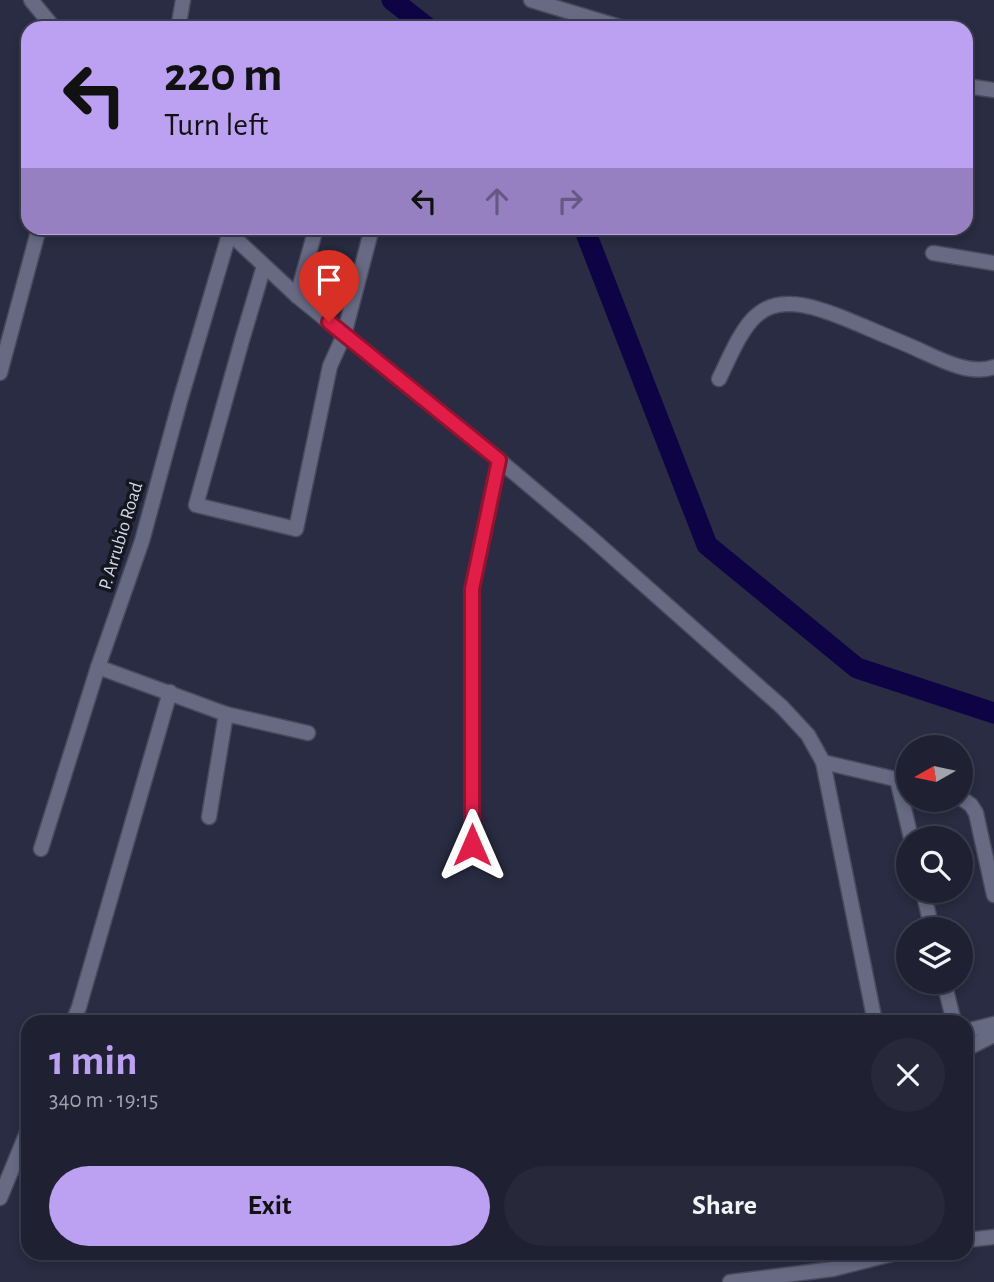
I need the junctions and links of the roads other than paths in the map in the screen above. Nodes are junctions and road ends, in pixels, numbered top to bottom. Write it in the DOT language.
graph roads {
  1 [pos="31,0"];
  2 [pos="183,0"];
  3 [pos="531,0"];
  4 [pos="48,21"];
  5 [pos="179,21"];
  6 [pos="600,21"];
  7 [pos="973,87"];
  8 [pos="994,90"];
  9 [pos="37,235"];
  10 [pos="226,235"];
  11 [pos="234,235"];
  12 [pos="314,235"];
  13 [pos="370,235"];
  14 [pos="933,253"];
  15 [pos="994,263"];
  16 [pos="264,266"];
  17 [pos="298,296"];
  18 [pos="344,335"];
  19 [pos="994,367"];
  20 [pos="0,373"];
  21 [pos="719,380"];
  22 [pos="499,460"];
  23 [pos="98,667"];
  24 [pos="170,692"];
  25 [pos="226,714"];
  26 [pos="308,733"];
  27 [pos="823,762"];
  28 [pos="896,778"];
  29 [pos="973,808"];
  30 [pos="209,817"];
  31 [pos="472,845"];
  32 [pos="41,849"];
  33 [pos="994,895"];
  34 [pos="947,994"];
  35 [pos="76,1015"];
  36 [pos="873,1015"];
  37 [pos="952,1015"];
  38 [pos="994,1024"];
  39 [pos="973,1029"];
  40 [pos="994,1035"];
  41 [pos="973,1046"];
  42 [pos="21,1147"];
  43 [pos="0,1198"];
  44 [pos="994,1237"];
  45 [pos="973,1239"];
  46 [pos="868,1260"];
  47 [pos="730,1282"];
  1 -- 4 [label="street"];
  2 -- 5 [label="street"];
  3 -- 6 [label="street"];
  7 -- 8 [label="street"];
  9 -- 20 [label="street"];
  10 -- 23 [label="street, P. Arrubio Road"];
  11 -- 16 [label="street"];
  12 -- 17 [label="street"];
  13 -- 18 [label="street"];
  14 -- 15 [label="street"];
  16 -- 17 [label="street"];
  16 -- 18 [label="street"];
  17 -- 18 [label="street"];
  18 -- 22 [label="street"];
  19 -- 21 [label="street"];
  22 -- 27 [label="street"];
  22 -- 31 [label="street"];
  23 -- 24 [label="street"];
  23 -- 32 [label="street, P. Arrubio Road"];
  24 -- 25 [label="street"];
  24 -- 35 [label="street"];
  25 -- 26 [label="street"];
  25 -- 30 [label="street"];
  27 -- 28 [label="street"];
  27 -- 36 [label="street"];
  29 -- 33 [label="street"];
  34 -- 37 [label="street"];
  38 -- 39 [label="street"];
  40 -- 41 [label="street"];
  42 -- 43 [label="street"];
  44 -- 45 [label="street"];
  46 -- 47 [label="street"];
}
